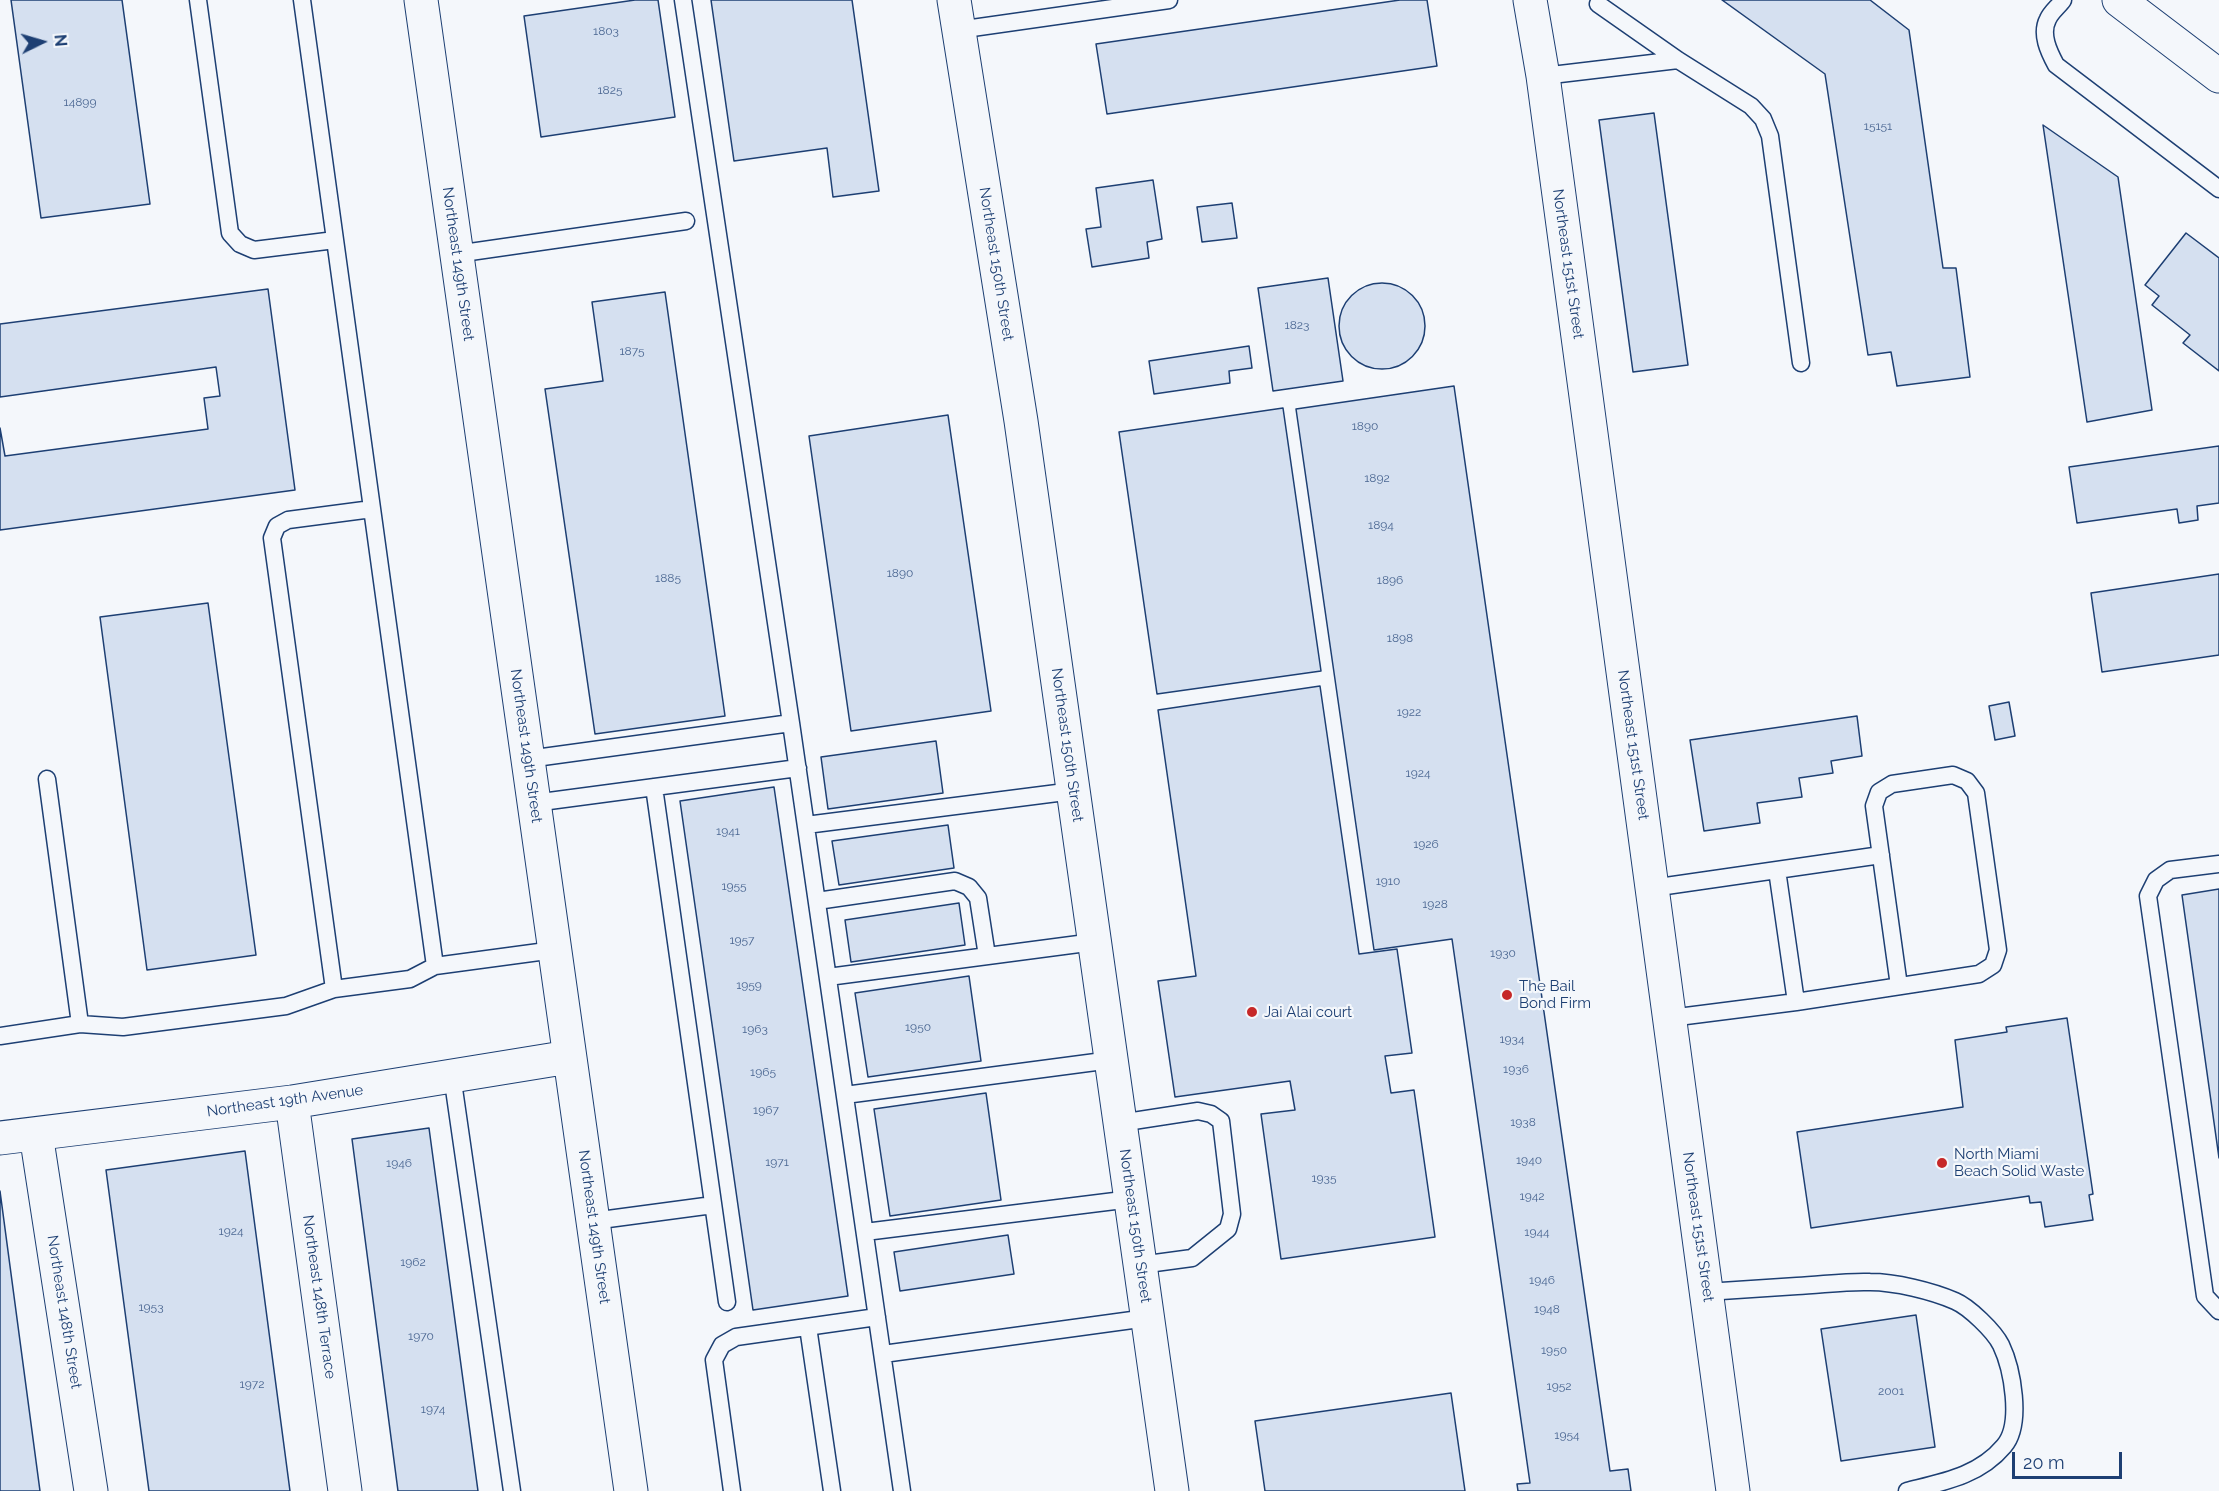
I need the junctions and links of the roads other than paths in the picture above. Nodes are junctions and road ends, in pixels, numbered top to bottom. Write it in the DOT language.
graph roads {
  1 [pos="198,0"];
  2 [pos="302,0"];
  3 [pos="421,0"];
  4 [pos="683,0"];
  5 [pos="1169,0"];
  6 [pos="1530,0"];
  7 [pos="2063,0"];
  8 [pos="2119,0"];
  9 [pos="1598,4"];
  10 [pos="1077,6"];
  11 [pos="956,15"];
  12 [pos="1678,60"];
  13 [pos="1543,76"];
  14 [pos="2219,76"];
  15 [pos="2219,189"];
  16 [pos="686,220"];
  17 [pos="335,240"];
  18 [pos="456,254"];
  19 [pos="1801,363"];
  20 [pos="372,508"];
  21 [pos="791,723"];
  22 [pos="528,759"];
  23 [pos="798,768"];
  24 [pos="47,779"];
  25 [pos="654,787"];
  26 [pos="1073,791"];
  27 [pos="534,803"];
  28 [pos="806,825"];
  29 [pos="1881,855"];
  30 [pos="2219,864"];
  31 [pos="1777,870"];
  32 [pos="1652,888"];
  33 [pos="817,901"];
  34 [pos="1094,942"];
  35 [pos="554,950"];
  36 [pos="987,956"];
  37 [pos="435,966"];
  38 [pos="828,977"];
  39 [pos="1899,986"];
  40 [pos="334,989"];
  41 [pos="1796,1002"];
  42 [pos="1670,1018"];
  43 [pos="80,1024"];
  44 [pos="0,1036"];
  45 [pos="569,1057"];
  46 [pos="1112,1060"];
  47 [pos="452,1075"];
  48 [pos="845,1095"];
  49 [pos="292,1102"];
  50 [pos="1120,1123"];
  51 [pos="36,1134"];
  52 [pos="0,1138"];
  53 [pos="1131,1199"];
  54 [pos="713,1205"];
  55 [pos="593,1221"];
  56 [pos="865,1232"];
  57 [pos="1140,1265"];
  58 [pos="1706,1292"];
  59 [pos="727,1302"];
  60 [pos="2219,1311"];
  61 [pos="877,1317"];
  62 [pos="1148,1318"];
  63 [pos="808,1327"];
  64 [pos="883,1354"];
  65 [pos="91,1491"];
  66 [pos="345,1491"];
  67 [pos="512,1491"];
  68 [pos="631,1491"];
  69 [pos="732,1491"];
  70 [pos="832,1491"];
  71 [pos="902,1491"];
  72 [pos="1172,1491"];
  73 [pos="1733,1491"];
  74 [pos="1907,1491"];
  1 -- 17 [label="lane"];
  2 -- 17 [label="lane"];
  3 -- 18 [label="street, Northeast 149th Street"];
  4 -- 21 [label="lane"];
  5 -- 10 [label="lane"];
  6 -- 13 [label="street, Northeast 151st Street"];
  7 -- 15 [label="lane"];
  8 -- 14 [label="street"];
  9 -- 12 [label="lane"];
  10 -- 11 [label="lane"];
  11 -- 26 [label="street, Northeast 150th Street"];
  12 -- 13 [label="lane"];
  12 -- 19 [label="lane"];
  13 -- 32 [label="street, Northeast 151st Street"];
  16 -- 18 [label="lane"];
  17 -- 20 [label="lane"];
  18 -- 22 [label="street, Northeast 149th Street"];
  20 -- 37 [label="lane"];
  20 -- 40 [label="lane"];
  21 -- 22 [label="lane"];
  21 -- 23 [label="lane"];
  22 -- 27 [label="street, Northeast 149th Street"];
  23 -- 25 [label="lane"];
  23 -- 28 [label="lane"];
  24 -- 43 [label="lane"];
  25 -- 27 [label="lane"];
  25 -- 54 [label="lane"];
  26 -- 28 [label="lane"];
  26 -- 34 [label="street, Northeast 150th Street"];
  27 -- 35 [label="street, Northeast 149th Street"];
  28 -- 33 [label="lane"];
  29 -- 31 [label="lane"];
  29 -- 39 [label="lane"];
  29 -- 39 [label="lane"];
  30 -- 60 [label="lane"];
  31 -- 32 [label="lane"];
  31 -- 41 [label="lane"];
  32 -- 42 [label="street, Northeast 151st Street"];
  33 -- 36 [label="lane"];
  33 -- 38 [label="lane"];
  34 -- 36 [label="lane"];
  34 -- 46 [label="street, Northeast 150th Street"];
  35 -- 37 [label="lane"];
  35 -- 45 [label="street, Northeast 149th Street"];
  36 -- 38 [label="lane"];
  37 -- 40 [label="lane"];
  38 -- 48 [label="lane"];
  39 -- 41 [label="lane"];
  40 -- 43 [label="lane"];
  41 -- 42 [label="lane"];
  42 -- 58 [label="street, Northeast 151st Street"];
  43 -- 44 [label="lane"];
  45 -- 47 [label="street, Northeast 19th Avenue"];
  45 -- 55 [label="street, Northeast 149th Street"];
  46 -- 48 [label="lane"];
  46 -- 50 [label="street, Northeast 150th Street"];
  47 -- 49 [label="street, Northeast 19th Avenue"];
  47 -- 67 [label="lane"];
  48 -- 56 [label="lane"];
  49 -- 51 [label="street, Northeast 19th Avenue"];
  49 -- 66 [label="street, Northeast 148th Terrace"];
  50 -- 53 [label="street, Northeast 150th Street"];
  50 -- 57 [label="lane"];
  51 -- 52 [label="street, Northeast 19th Avenue"];
  51 -- 65 [label="street, Northeast 148th Street"];
  53 -- 56 [label="lane"];
  53 -- 57 [label="street, Northeast 150th Street"];
  54 -- 55 [label="lane"];
  54 -- 59 [label="lane"];
  55 -- 68 [label="street, Northeast 149th Street"];
  56 -- 61 [label="lane"];
  57 -- 62 [label="street, Northeast 150th Street"];
  58 -- 73 [label="street, Northeast 151st Street"];
  58 -- 74 [label="lane"];
  61 -- 63 [label="lane"];
  61 -- 64 [label="lane"];
  62 -- 64 [label="lane"];
  62 -- 72 [label="street, Northeast 150th Street"];
  63 -- 69 [label="lane"];
  63 -- 70 [label="lane"];
  64 -- 71 [label="lane"];
}
